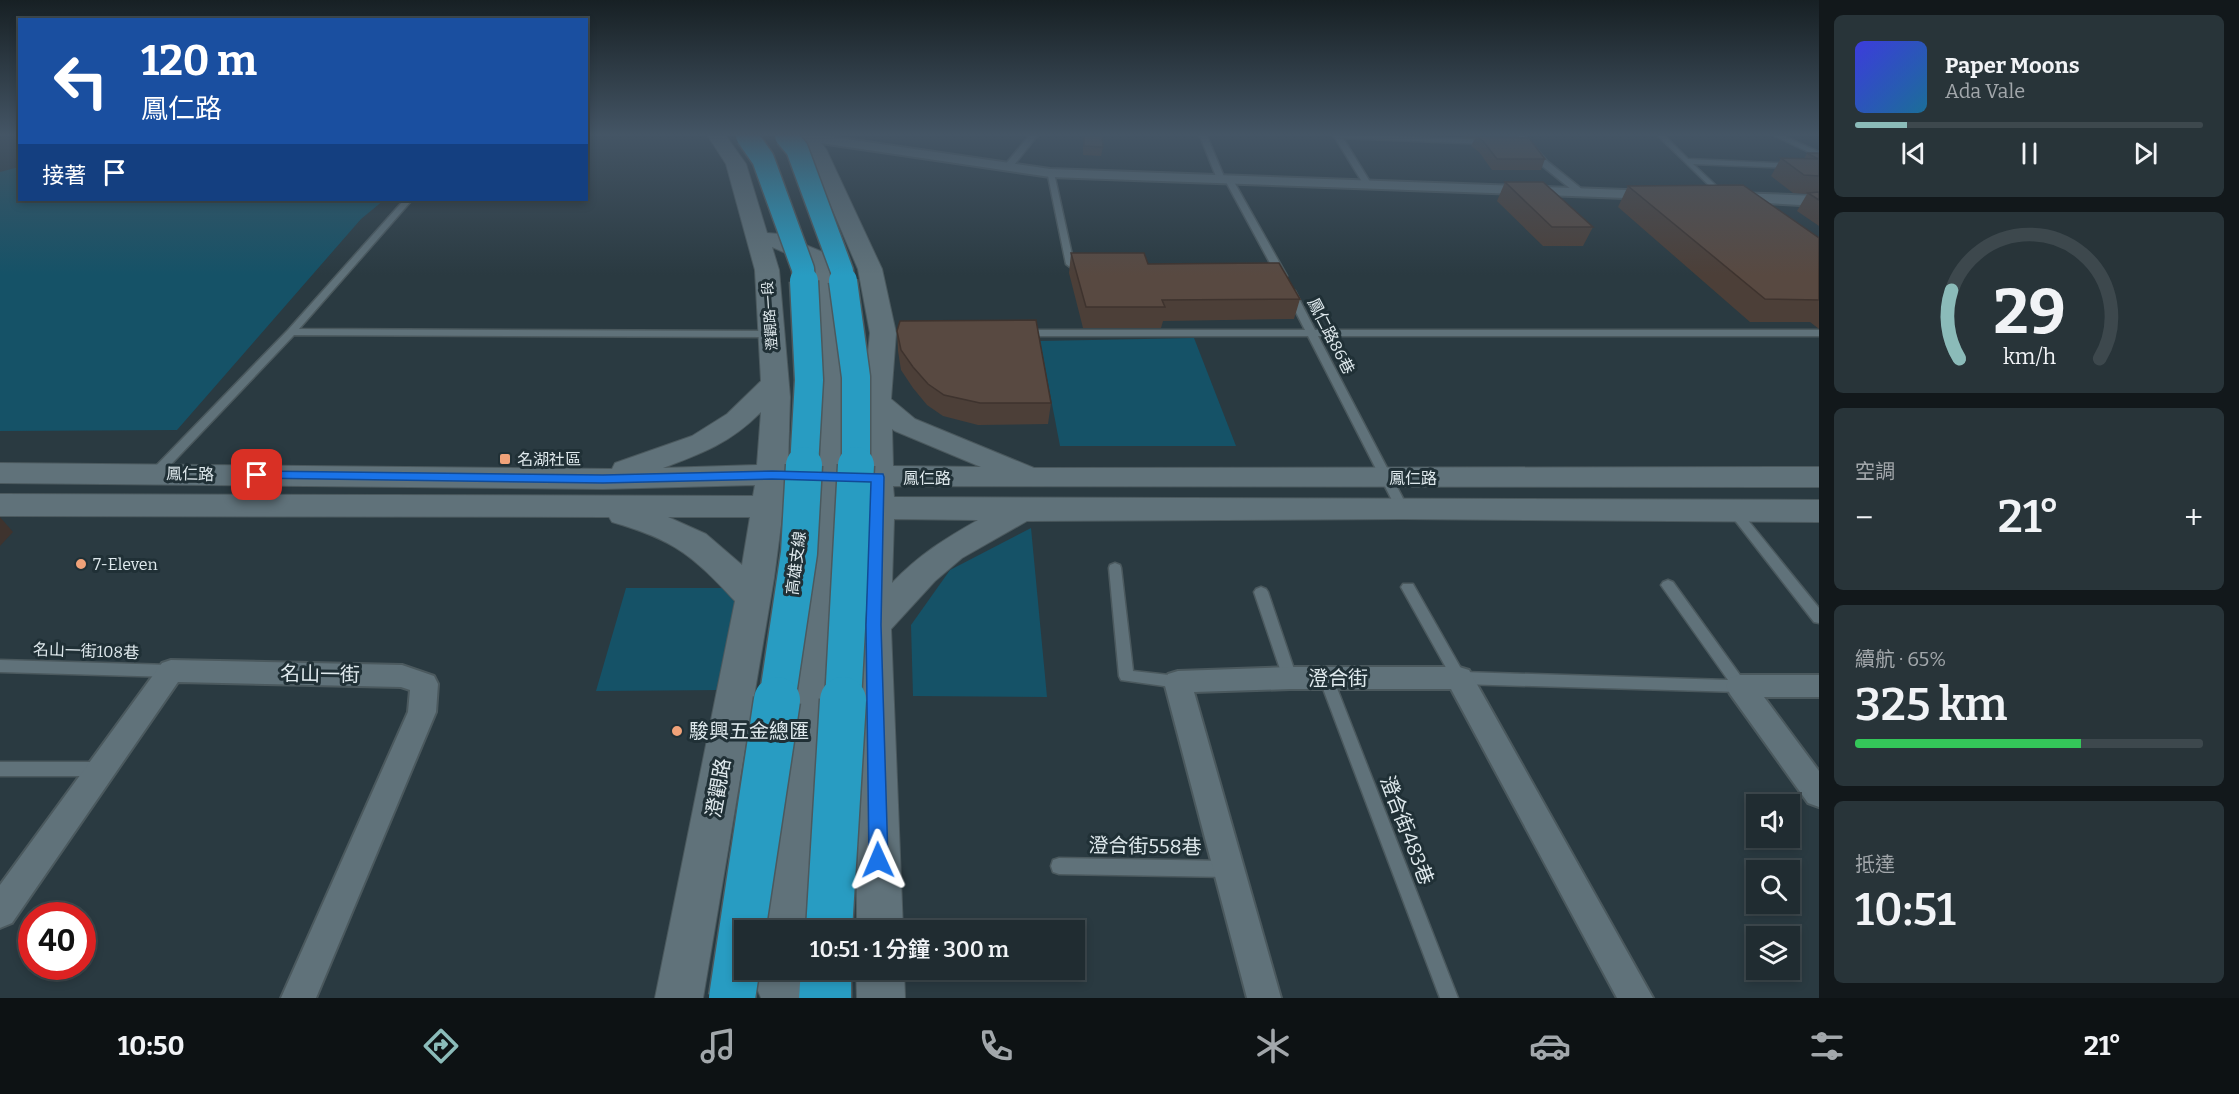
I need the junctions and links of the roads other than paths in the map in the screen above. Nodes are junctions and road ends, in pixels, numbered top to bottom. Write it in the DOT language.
graph roads {
  1 [pos="741,183"];
  2 [pos="772,183"];
  3 [pos="809,183"];
  4 [pos="831,183"];
  5 [pos="1052,183"];
  6 [pos="1227,183"];
  7 [pos="1310,183"];
  8 [pos="1569,183"];
  9 [pos="1709,183"];
  10 [pos="1368,185"];
  11 [pos="1580,192"];
  12 [pos="1669,196"];
  13 [pos="1702,197"];
  14 [pos="1724,198"];
  15 [pos="407,201"];
  16 [pos="1819,201"];
  17 [pos="756,233"];
  18 [pos="1070,264"];
  19 [pos="291,332"];
  20 [pos="1015,333"];
  21 [pos="1819,333"];
  22 [pos="771,334"];
  23 [pos="1313,334"];
  24 [pos="775,383"];
  25 [pos="877,402"];
  26 [pos="0,473"];
  27 [pos="155,474"];
  28 [pos="1819,477"];
  29 [pos="1034,478"];
  30 [pos="1385,478"];
  31 [pos="770,490"];
  32 [pos="596,492"];
  33 [pos="845,492"];
  34 [pos="0,505"];
  35 [pos="1402,508"];
  36 [pos="1021,510"];
  37 [pos="1734,511"];
  38 [pos="1819,511"];
  39 [pos="1115,568"];
  40 [pos="1668,585"];
  41 [pos="1408,587"];
  42 [pos="1261,592"];
  43 [pos="753,598"];
  44 [pos="1819,618"];
  45 [pos="873,625"];
  46 [pos="0,666"];
  47 [pos="171,671"];
  48 [pos="1290,678"];
  49 [pos="1326,678"];
  50 [pos="1460,678"];
  51 [pos="1178,682"];
  52 [pos="1740,686"];
  53 [pos="1819,686"];
  54 [pos="0,769"];
  55 [pos="101,769"];
  56 [pos="1819,794"];
  57 [pos="1059,866"];
  58 [pos="1229,869"];
  59 [pos="0,912"];
  60 [pos="784,920"];
  61 [pos="830,920"];
  62 [pos="880,920"];
  63 [pos="778,980"];
  64 [pos="826,980"];
  65 [pos="880,980"];
  66 [pos="298,998"];
  67 [pos="679,998"];
  68 [pos="732,998"];
  69 [pos="789,998"];
  70 [pos="825,998"];
  71 [pos="881,998"];
  72 [pos="1264,998"];
  73 [pos="1449,998"];
  74 [pos="1636,998"];
  1 -- 17 [label="main road, 澄觀路一段"];
  2 -- 68 [label="highway, 高雄支線, bridge"];
  3 -- 61 [label="highway, bridge"];
  4 -- 25 [label="main road"];
  5 -- 18 [label="lane"];
  6 -- 23 [label="lane, 鳳仁路86巷"];
  7 -- 10 [label="street"];
  8 -- 11 [label="lane"];
  9 -- 14 [label="lane"];
  10 -- 11 [label="street"];
  11 -- 12 [label="street"];
  13 -- 14 [label="street"];
  14 -- 16 [label="street"];
  15 -- 19 [label="lane"];
  17 -- 22 [label="main road, 澄觀路一段"];
  17 -- 33 [label="main road"];
  19 -- 22 [label="lane"];
  19 -- 27 [label="lane"];
  20 -- 23 [label="lane"];
  21 -- 23 [label="lane"];
  22 -- 24 [label="main road, 澄觀路一段"];
  23 -- 30 [label="lane, 鳳仁路86巷"];
  24 -- 31 [label="main road, 澄觀路一段"];
  24 -- 32 [label="main road"];
  25 -- 29 [label="main road"];
  25 -- 33 [label="main road"];
  26 -- 27 [label="main road, 鳳仁路"];
  27 -- 32 [label="main road, 鳳仁路"];
  28 -- 30 [label="main road, 鳳仁路"];
  29 -- 30 [label="main road, 鳳仁路"];
  29 -- 33 [label="main road, 鳳仁路"];
  30 -- 35 [label="lane, 鳳仁路86巷"];
  31 -- 32 [label="main road, 鳳仁路"];
  31 -- 33 [label="main road, 鳳仁路"];
  31 -- 43 [label="main road, 澄觀路"];
  32 -- 34 [label="main road, 鳳仁路"];
  32 -- 43 [label="main road"];
  33 -- 36 [label="main road, 鳳仁路"];
  33 -- 45 [label="main road"];
  33 -- 60 [label="main road"];
  35 -- 36 [label="main road, 鳳仁路"];
  35 -- 37 [label="main road, 鳳仁路"];
  36 -- 45 [label="main road"];
  37 -- 38 [label="main road, 鳳仁路"];
  37 -- 44 [label="lane"];
  39 -- 51 [label="lane"];
  40 -- 52 [label="lane"];
  41 -- 50 [label="lane"];
  42 -- 48 [label="lane"];
  43 -- 67 [label="main road, 澄觀路"];
  45 -- 62 [label="main road"];
  46 -- 47 [label="lane, 名山一街108巷"];
  47 -- 55 [label="street"];
  47 -- 66 [label="street, 名山一街"];
  48 -- 49 [label="street, 澄合街"];
  48 -- 51 [label="street, 澄合街"];
  49 -- 50 [label="street, 澄合街"];
  49 -- 73 [label="lane, 澄合街483巷"];
  50 -- 52 [label="lane"];
  50 -- 74 [label="street"];
  51 -- 58 [label="street"];
  52 -- 53 [label="street"];
  52 -- 56 [label="street"];
  54 -- 55 [label="lane"];
  55 -- 59 [label="street"];
  57 -- 58 [label="lane, 澄合街558巷"];
  58 -- 72 [label="street"];
  63 -- 69 [label="main road"];
  64 -- 70 [label="highway"];
  65 -- 71 [label="main road"];
}
